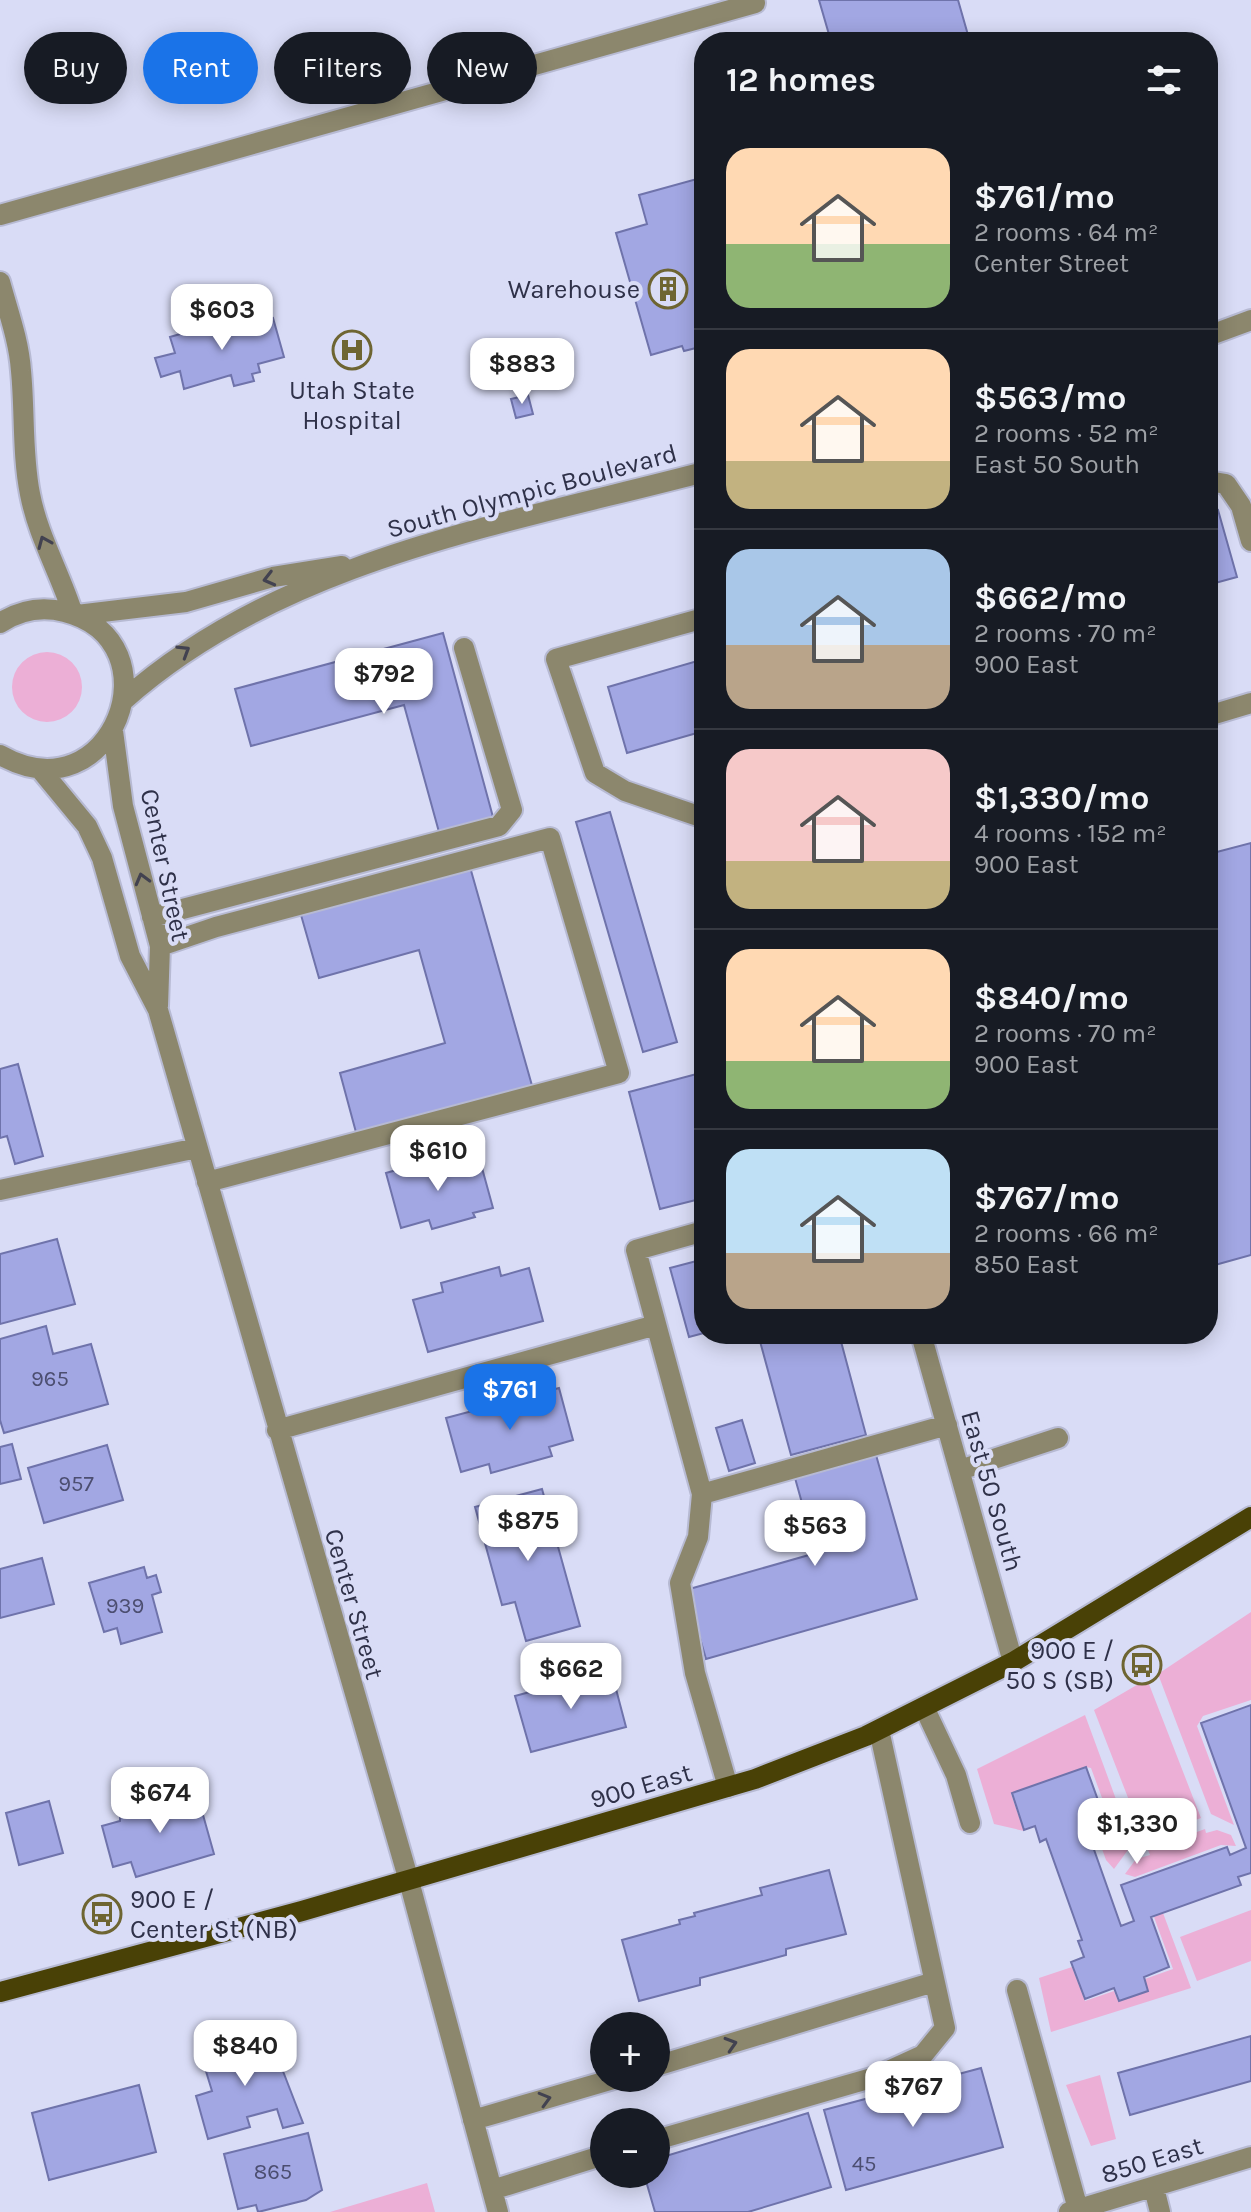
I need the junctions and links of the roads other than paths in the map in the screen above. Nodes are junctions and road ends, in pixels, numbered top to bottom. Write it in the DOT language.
graph roads {
  1 [pos="755,3"];
  2 [pos="0,215"];
  3 [pos="0,282"];
  4 [pos="1251,320"];
  5 [pos="1218,332"];
  6 [pos="694,475"];
  7 [pos="1218,483"];
  8 [pos="1251,541"];
  9 [pos="373,561"];
  10 [pos="75,615"];
  11 [pos="694,621"];
  12 [pos="0,623"];
  13 [pos="464,648"];
  14 [pos="124,700"];
  15 [pos="1251,703"];
  16 [pos="1218,713"];
  17 [pos="113,731"];
  18 [pos="0,755"];
  19 [pos="40,769"];
  20 [pos="694,815"];
  21 [pos="152,917"];
  22 [pos="160,946"];
  23 [pos="158,1010"];
  24 [pos="197,1148"];
  25 [pos="207,1182"];
  26 [pos="0,1190"];
  27 [pos="694,1234"];
  28 [pos="656,1325"];
  29 [pos="924,1344"];
  30 [pos="947,1425"];
  31 [pos="277,1430"];
  32 [pos="1058,1438"];
  33 [pos="960,1470"];
  34 [pos="702,1494"];
  35 [pos="1251,1517"];
  36 [pos="1013,1662"];
  37 [pos="924,1707"];
  38 [pos="879,1730"];
  39 [pos="728,1787"];
  40 [pos="970,1823"];
  41 [pos="409,1881"];
  42 [pos="934,1982"];
  43 [pos="1017,1990"];
  44 [pos="0,1992"];
  45 [pos="670,2062"];
  46 [pos="590,2086"];
  47 [pos="473,2120"];
  48 [pos="670,2136"];
  49 [pos="1251,2157"];
  50 [pos="590,2159"];
  51 [pos="1154,2188"];
  52 [pos="492,2190"];
  53 [pos="1073,2211"];
  54 [pos="498,2212"];
  55 [pos="1160,2212"];
  1 -- 2 [label="street"];
  10 -- 3 [label="street, one-way"];
  4 -- 5 [label="street"];
  6 -- 9 [label="street, South Olympic Boulevard"];
  7 -- 8 [label="street"];
  9 -- 10 [label="street, South Olympic Boulevard, one-way"];
  14 -- 9 [label="street, South Olympic Boulevard, one-way"];
  10 -- 12 [label="street, South Olympic Boulevard"];
  10 -- 14 [label="street"];
  11 -- 20 [label="street"];
  13 -- 21 [label="street"];
  14 -- 17 [label="street"];
  15 -- 16 [label="street"];
  17 -- 19 [label="street"];
  21 -- 17 [label="street, Center Street, one-way"];
  18 -- 19 [label="street"];
  19 -- 23 [label="street, Center Street"];
  21 -- 22 [label="street, Center Street"];
  22 -- 23 [label="street, Center Street"];
  22 -- 25 [label="street"];
  23 -- 24 [label="street, Center Street"];
  24 -- 25 [label="street, Center Street"];
  24 -- 26 [label="street"];
  25 -- 31 [label="street, Center Street"];
  27 -- 28 [label="street"];
  28 -- 31 [label="street"];
  28 -- 34 [label="street"];
  29 -- 30 [label="street, East 50 South"];
  30 -- 33 [label="street, East 50 South"];
  30 -- 34 [label="street"];
  31 -- 41 [label="street, Center Street"];
  32 -- 33 [label="street"];
  33 -- 36 [label="street, East 50 South"];
  34 -- 39 [label="street"];
  35 -- 36 [label="main road, 900 East"];
  36 -- 37 [label="main road, 900 East"];
  37 -- 38 [label="main road, 900 East"];
  37 -- 40 [label="street"];
  38 -- 39 [label="main road, 900 East"];
  38 -- 42 [label="street"];
  39 -- 41 [label="main road, 900 East"];
  41 -- 44 [label="main road, 900 East"];
  41 -- 47 [label="street, Center Street"];
  45 -- 42 [label="street, one-way"];
  42 -- 48 [label="street"];
  43 -- 53 [label="street"];
  47 -- 46 [label="street, one-way"];
  47 -- 52 [label="street, Center Street"];
  49 -- 51 [label="street, 850 East"];
  50 -- 52 [label="street"];
  51 -- 53 [label="street, 850 East"];
  51 -- 55 [label="street"];
  52 -- 54 [label="street, Center Street"];
}
